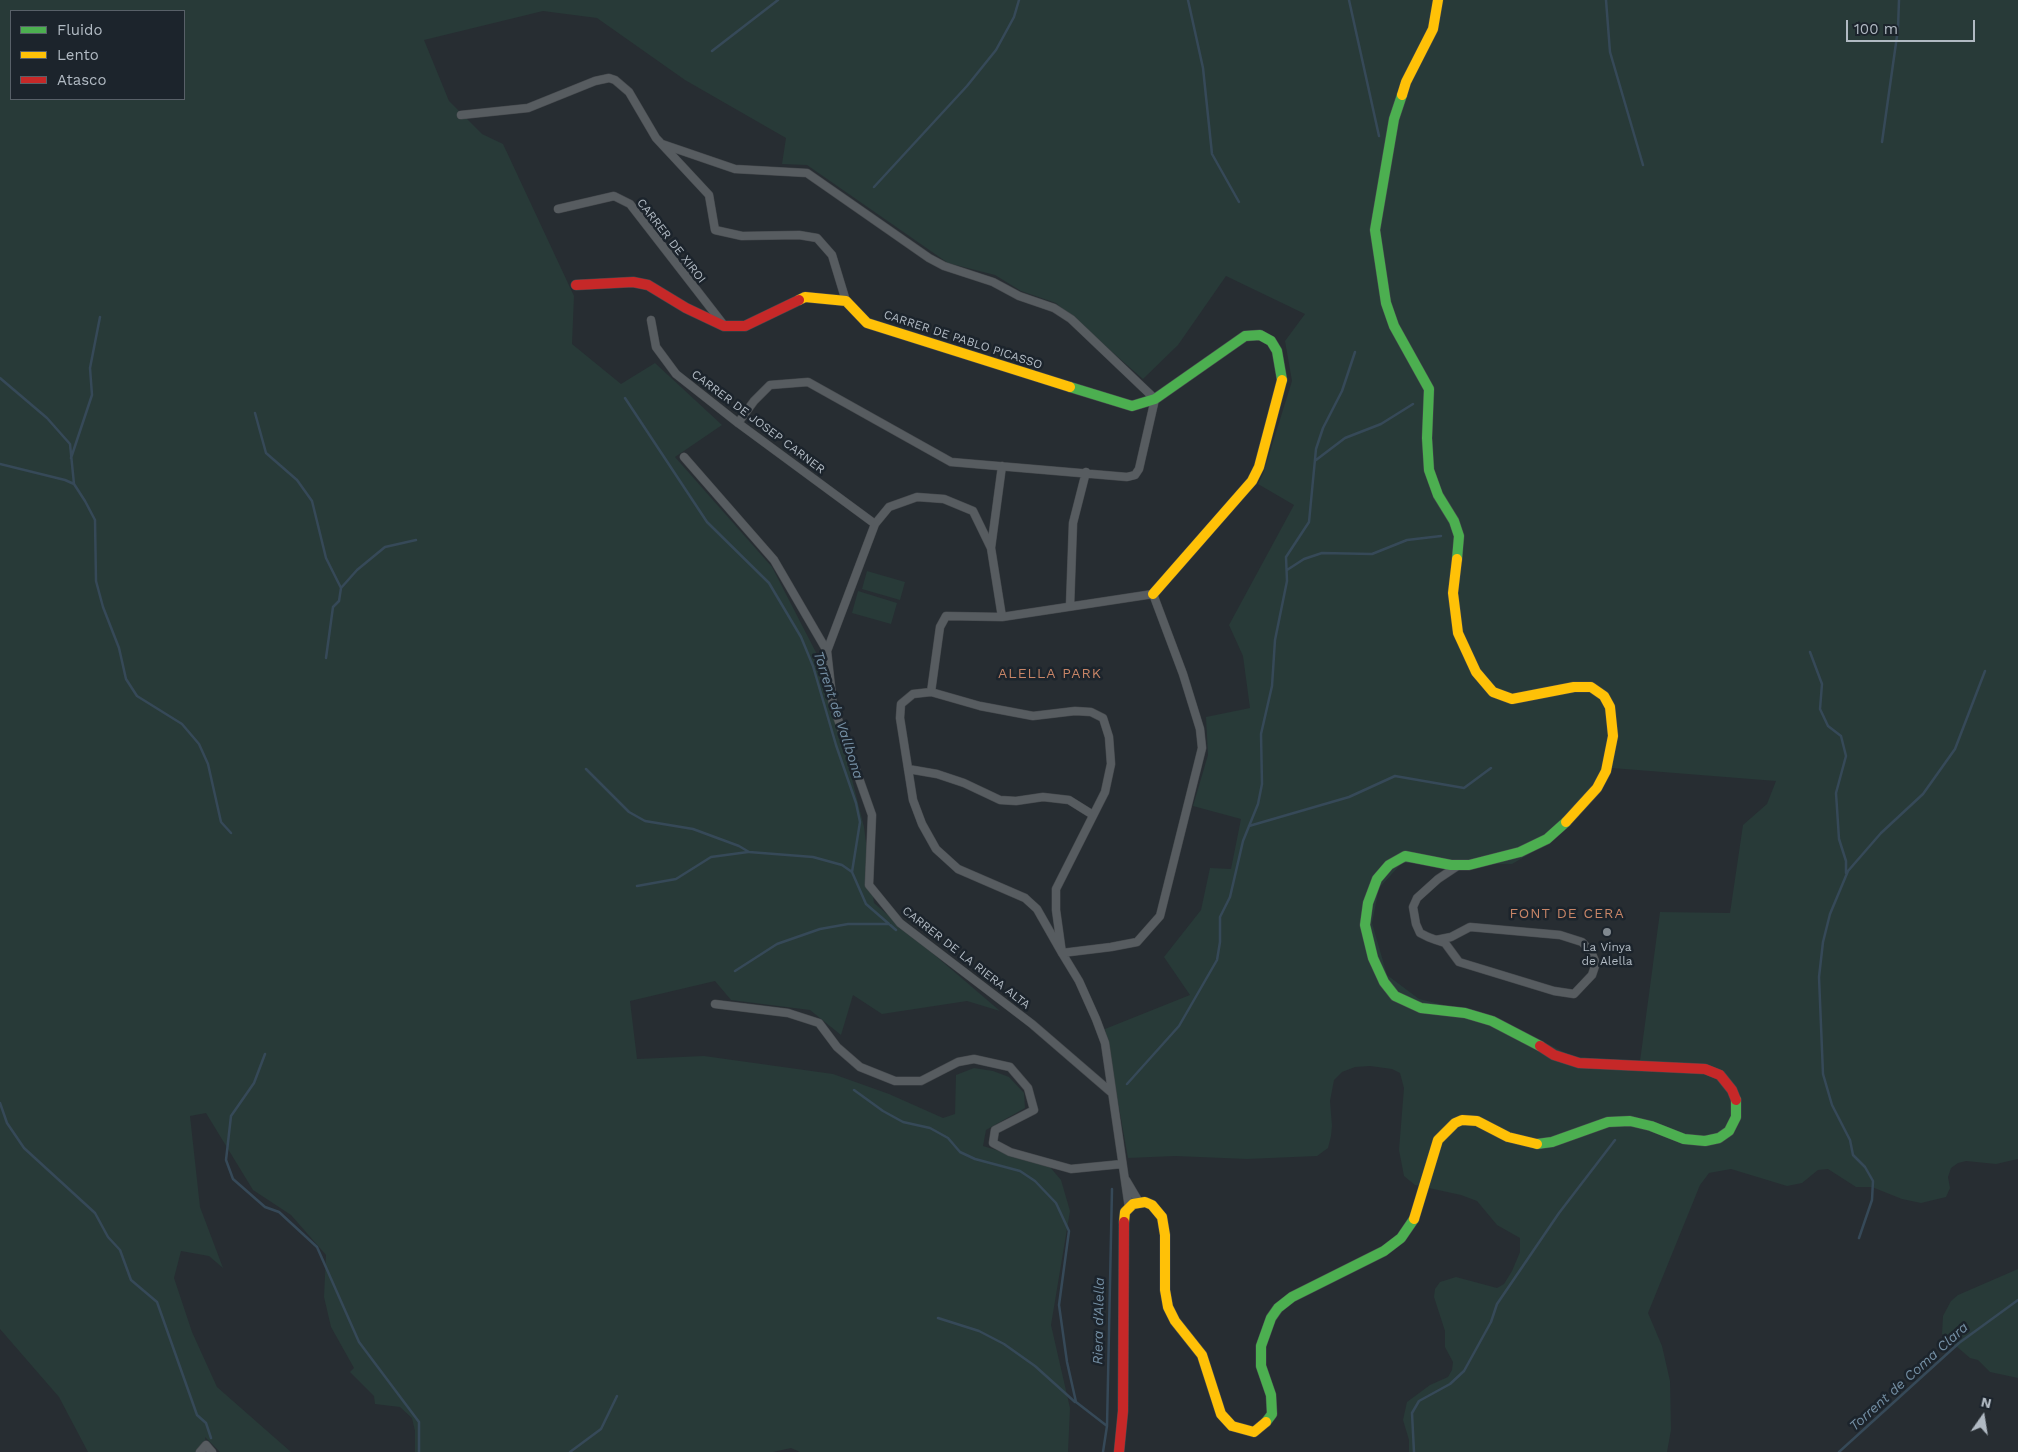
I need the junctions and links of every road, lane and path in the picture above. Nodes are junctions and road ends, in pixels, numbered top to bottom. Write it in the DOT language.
graph roads {
  1 [pos="1438,0"];
  2 [pos="461,115"];
  3 [pos="662,144"];
  4 [pos="558,209"];
  5 [pos="576,285"];
  6 [pos="846,301"];
  7 [pos="651,320"];
  8 [pos="724,326"];
  9 [pos="1155,399"];
  10 [pos="738,423"];
  11 [pos="684,457"];
  12 [pos="1002,466"];
  13 [pos="1086,472"];
  14 [pos="875,524"];
  15 [pos="992,548"];
  16 [pos="1153,594"];
  17 [pos="1070,606"];
  18 [pos="1002,617"];
  19 [pos="827,651"];
  20 [pos="931,692"];
  21 [pos="908,769"];
  22 [pos="1093,815"];
  23 [pos="1459,865"];
  24 [pos="1436,940"];
  25 [pos="1062,953"];
  26 [pos="715,1004"];
  27 [pos="1112,1093"];
  28 [pos="1122,1164"];
  29 [pos="1124,1177"];
  30 [pos="1139,1202"];
  31 [pos="1129,1208"];
  32 [pos="200,1452"];
  33 [pos="212,1452"];
  34 [pos="1119,1452"];
  1 -- 23 [label="main road"];
  2 -- 3 [label="street"];
  3 -- 6 [label="street"];
  3 -- 9 [label="street"];
  4 -- 8 [label="street, CARRER DE XIROI"];
  5 -- 8 [label="main road"];
  6 -- 8 [label="main road"];
  6 -- 9 [label="main road, CARRER DE PABLO PICASSO"];
  7 -- 10 [label="street, CARRER DE JOSEP CARNER"];
  9 -- 13 [label="street"];
  9 -- 16 [label="main road, CARRER DE PABLO PICASSO"];
  10 -- 12 [label="street"];
  10 -- 14 [label="street, CARRER DE JOSEP CARNER"];
  11 -- 19 [label="street"];
  12 -- 13 [label="street"];
  12 -- 15 [label="street"];
  13 -- 17 [label="street"];
  14 -- 15 [label="street"];
  14 -- 19 [label="street, CARRER DE LA RIERA ALTA"];
  15 -- 18 [label="street"];
  16 -- 17 [label="street"];
  16 -- 25 [label="street"];
  17 -- 18 [label="street"];
  18 -- 20 [label="street"];
  19 -- 27 [label="street, CARRER DE LA RIERA ALTA"];
  20 -- 21 [label="street"];
  20 -- 22 [label="street"];
  21 -- 22 [label="street"];
  21 -- 25 [label="street"];
  22 -- 25 [label="street"];
  23 -- 24 [label="street"];
  23 -- 30 [label="main road"];
  24 -- 24 [label="street"];
  25 -- 27 [label="street"];
  26 -- 28 [label="street"];
  27 -- 28 [label="street"];
  28 -- 29 [label="street"];
  29 -- 30 [label="street"];
  29 -- 31 [label="street"];
  30 -- 31 [label="main road"];
  31 -- 34 [label="main road"];
  32 -- 33 [label="street"];
}
